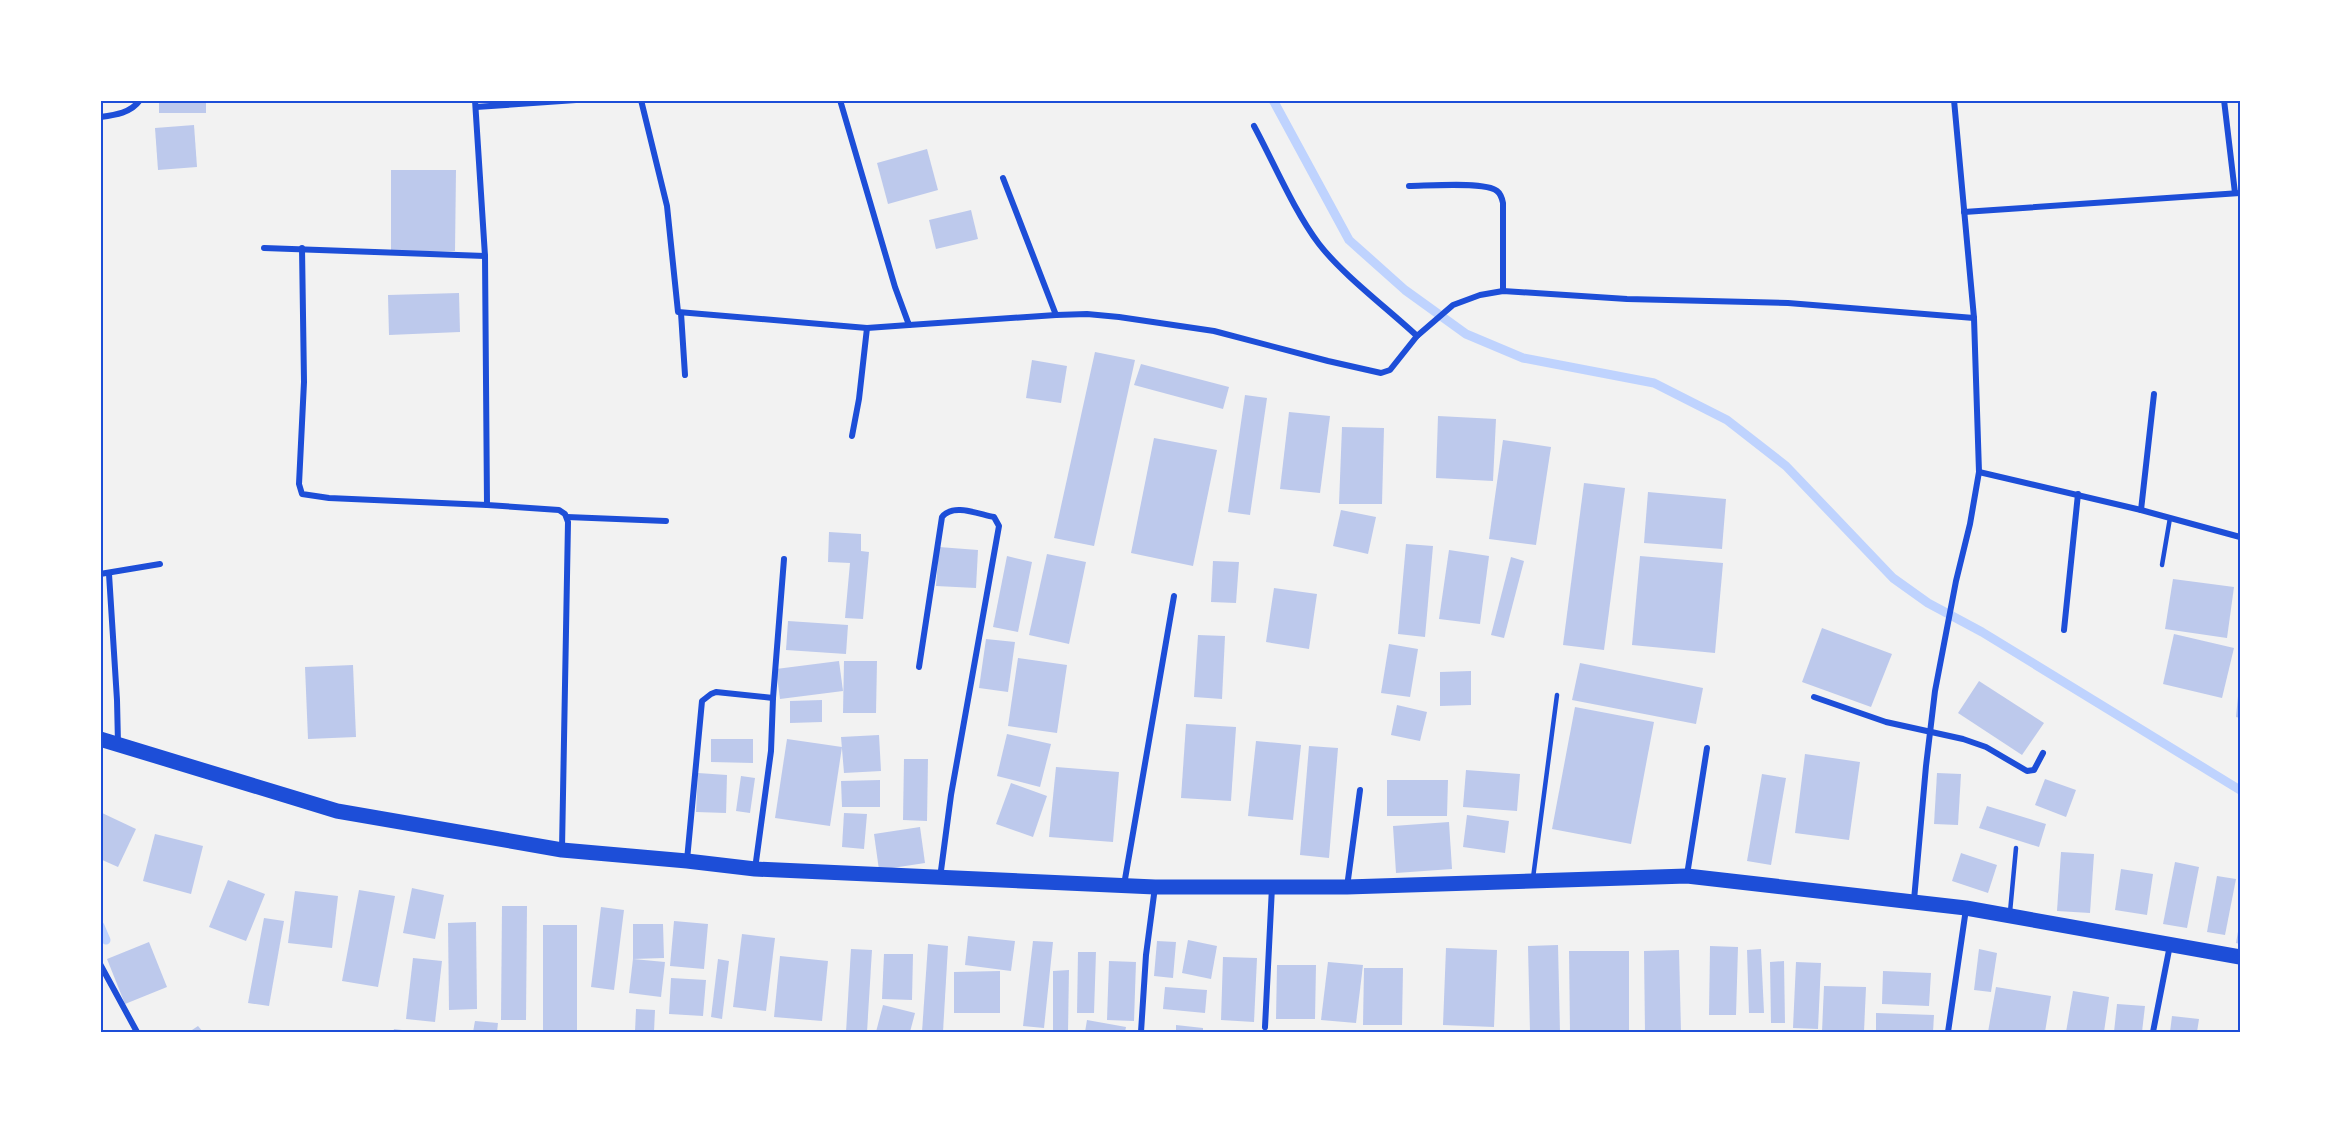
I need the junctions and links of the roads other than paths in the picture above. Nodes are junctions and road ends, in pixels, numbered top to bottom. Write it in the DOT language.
graph roads {
  1 [pos="140,100"];
  2 [pos="576,100"];
  3 [pos="641,100"];
  4 [pos="840,100"];
  5 [pos="1954,100"];
  6 [pos="2224,100"];
  7 [pos="476,104"];
  8 [pos="100,117"];
  9 [pos="1254,126"];
  10 [pos="1003,178"];
  11 [pos="1409,186"];
  12 [pos="2238,193"];
  13 [pos="1964,212"];
  14 [pos="264,248"];
  15 [pos="302,248"];
  16 [pos="485,256"];
  17 [pos="1503,291"];
  18 [pos="681,313"];
  19 [pos="1056,315"];
  20 [pos="1974,318"];
  21 [pos="909,325"];
  22 [pos="867,328"];
  23 [pos="1420,333"];
  24 [pos="685,375"];
  25 [pos="2154,394"];
  26 [pos="852,436"];
  27 [pos="1978,472"];
  28 [pos="2078,494"];
  29 [pos="487,505"];
  30 [pos="2141,510"];
  31 [pos="567,518"];
  32 [pos="2170,518"];
  33 [pos="666,521"];
  34 [pos="2241,537"];
  35 [pos="784,559"];
  36 [pos="160,564"];
  37 [pos="2162,565"];
  38 [pos="100,574"];
  39 [pos="109,574"];
  40 [pos="1174,596"];
  41 [pos="2064,630"];
  42 [pos="919,667"];
  43 [pos="1557,695"];
  44 [pos="1814,697"];
  45 [pos="773,698"];
  46 [pos="1930,734"];
  47 [pos="100,739"];
  48 [pos="118,744"];
  49 [pos="1707,748"];
  50 [pos="2043,753"];
  51 [pos="1360,790"];
  52 [pos="2016,848"];
  53 [pos="562,849"];
  54 [pos="687,861"];
  55 [pos="755,870"];
  56 [pos="1687,876"];
  57 [pos="940,878"];
  58 [pos="1532,881"];
  59 [pos="1272,886"];
  60 [pos="1123,887"];
  61 [pos="1155,887"];
  62 [pos="1347,887"];
  63 [pos="1914,901"];
  64 [pos="1966,908"];
  65 [pos="2010,915"];
  66 [pos="2170,944"];
  67 [pos="2241,957"];
  68 [pos="100,964"];
  69 [pos="1265,1028"];
  70 [pos="137,1032"];
  71 [pos="1141,1032"];
  72 [pos="1948,1032"];
  73 [pos="2153,1032"];
  1 -- 8 [label="street"];
  2 -- 7 [label="street"];
  3 -- 18 [label="street"];
  4 -- 21 [label="street"];
  5 -- 13 [label="street"];
  6 -- 12 [label="street"];
  7 -- 16 [label="street"];
  9 -- 23 [label="street"];
  10 -- 19 [label="street"];
  11 -- 17 [label="street"];
  12 -- 13 [label="street"];
  13 -- 20 [label="street"];
  14 -- 15 [label="street"];
  15 -- 16 [label="street"];
  15 -- 29 [label="street"];
  16 -- 29 [label="street"];
  17 -- 20 [label="street"];
  17 -- 23 [label="street"];
  18 -- 22 [label="street"];
  18 -- 24 [label="street"];
  19 -- 21 [label="street"];
  19 -- 23 [label="street"];
  20 -- 27 [label="street"];
  21 -- 22 [label="street"];
  22 -- 26 [label="street"];
  25 -- 30 [label="street"];
  27 -- 28 [label="street"];
  27 -- 46 [label="street"];
  28 -- 30 [label="street"];
  28 -- 41 [label="street"];
  29 -- 31 [label="street"];
  30 -- 32 [label="street"];
  31 -- 33 [label="street"];
  31 -- 53 [label="street"];
  32 -- 34 [label="street"];
  32 -- 37 [label="lane"];
  35 -- 45 [label="street"];
  36 -- 39 [label="street"];
  38 -- 39 [label="street"];
  39 -- 48 [label="street"];
  40 -- 60 [label="street"];
  42 -- 57 [label="street"];
  43 -- 58 [label="lane"];
  44 -- 46 [label="street"];
  45 -- 54 [label="street"];
  45 -- 55 [label="street"];
  46 -- 50 [label="street"];
  46 -- 63 [label="street"];
  47 -- 48 [label="main road"];
  48 -- 53 [label="main road"];
  49 -- 56 [label="street"];
  51 -- 62 [label="street"];
  52 -- 65 [label="lane"];
  53 -- 54 [label="main road"];
  54 -- 55 [label="main road"];
  55 -- 57 [label="main road"];
  56 -- 58 [label="main road"];
  56 -- 63 [label="main road"];
  57 -- 60 [label="main road"];
  58 -- 62 [label="main road"];
  59 -- 61 [label="main road"];
  59 -- 62 [label="main road"];
  59 -- 69 [label="street"];
  60 -- 61 [label="main road"];
  61 -- 71 [label="street"];
  63 -- 64 [label="main road"];
  64 -- 65 [label="main road"];
  64 -- 72 [label="street"];
  65 -- 66 [label="main road"];
  66 -- 67 [label="main road"];
  66 -- 73 [label="street"];
  68 -- 70 [label="street"];
}
